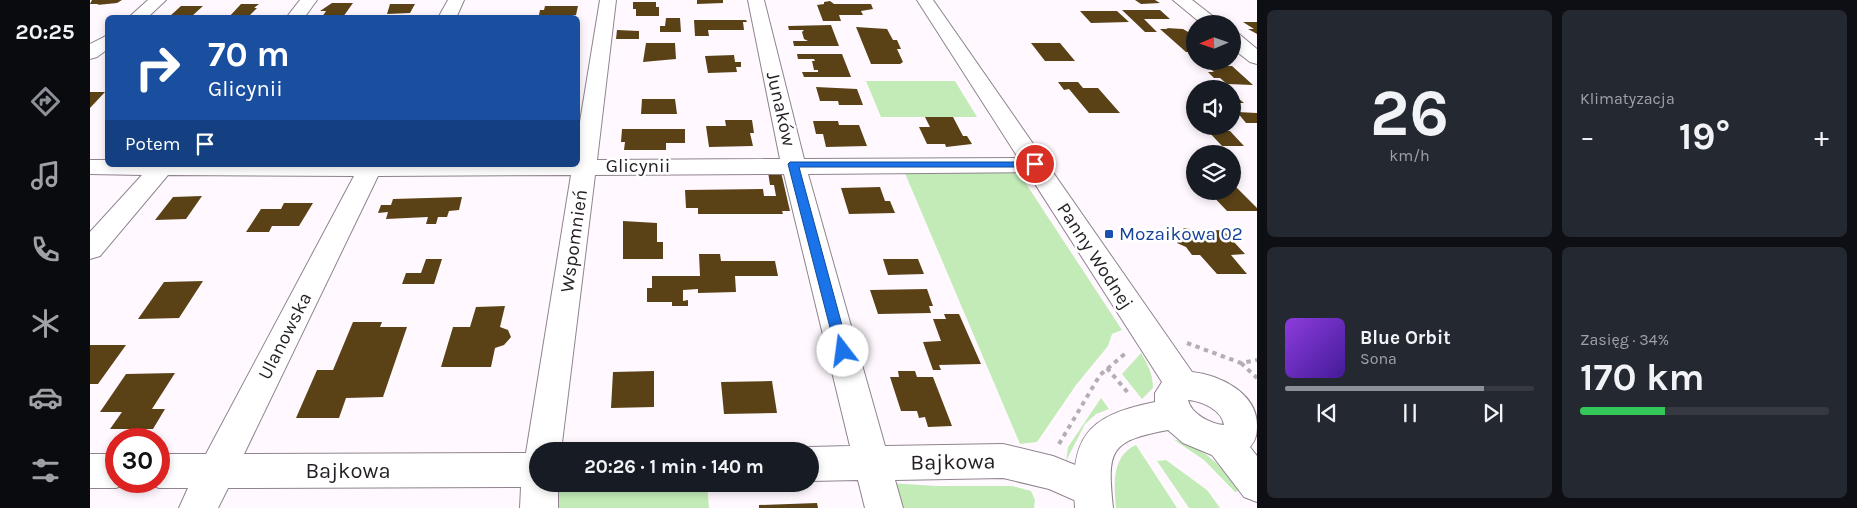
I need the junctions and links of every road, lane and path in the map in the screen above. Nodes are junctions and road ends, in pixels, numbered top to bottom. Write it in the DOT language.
graph roads {
  1 [pos="158,0"];
  2 [pos="309,0"];
  3 [pos="456,0"];
  4 [pos="608,0"];
  5 [pos="756,0"];
  6 [pos="925,0"];
  7 [pos="1181,0"];
  8 [pos="140,15"];
  9 [pos="296,15"];
  10 [pos="449,15"];
  11 [pos="1202,15"];
  12 [pos="105,42"];
  13 [pos="1241,45"];
  14 [pos="90,53"];
  15 [pos="1257,58"];
  16 [pos="793,164"];
  17 [pos="1035,164"];
  18 [pos="580,166"];
  19 [pos="585,166"];
  20 [pos="90,167"];
  21 [pos="105,167"];
  22 [pos="163,167"];
  23 [pos="371,167"];
  24 [pos="90,249"];
  25 [pos="1153,343"];
  26 [pos="1257,360"];
  27 [pos="1241,363"];
  28 [pos="1108,368"];
  29 [pos="1257,378"];
  30 [pos="1134,400"];
  31 [pos="1180,400"];
  32 [pos="1245,403"];
  33 [pos="1223,441"];
  34 [pos="545,442"];
  35 [pos="872,463"];
  36 [pos="819,464"];
  37 [pos="529,470"];
  38 [pos="90,471"];
  39 [pos="105,471"];
  40 [pos="170,471"];
  41 [pos="216,471"];
  42 [pos="1257,484"];
  43 [pos="540,492"];
  44 [pos="1093,499"];
  45 [pos="198,508"];
  46 [pos="539,508"];
  47 [pos="884,508"];
  1 -- 8 [label="street"];
  2 -- 9 [label="street"];
  3 -- 10 [label="street"];
  4 -- 19 [label="street, Wspomnień"];
  5 -- 16 [label="street, Junaków"];
  6 -- 17 [label="street, Panny Wodnej"];
  7 -- 11 [label="street"];
  12 -- 14 [label="street"];
  13 -- 15 [label="street"];
  16 -- 17 [label="street, Glicynii"];
  16 -- 19 [label="street, Glicynii"];
  16 -- 35 [label="street, Junaków"];
  17 -- 25 [label="street, Panny Wodnej"];
  18 -- 19 [label="street, Glicynii"];
  19 -- 34 [label="street, Wspomnień"];
  20 -- 21 [label="street, Glicynii"];
  22 -- 24 [label="street"];
  23 -- 41 [label="street, Ulanowska"];
  25 -- 27 [label="path"];
  25 -- 31 [label="street, Panny Wodnej"];
  26 -- 27 [label="path"];
  27 -- 29 [label="path"];
  28 -- 30 [label="path"];
  31 -- 32 [label="street"];
  31 -- 33 [label="street, Panny Wodnej"];
  31 -- 44 [label="street"];
  32 -- 33 [label="street"];
  33 -- 42 [label="street"];
  35 -- 36 [label="street, Bajkowa"];
  35 -- 44 [label="street, Bajkowa"];
  35 -- 47 [label="street, Junaków"];
  37 -- 41 [label="street, Bajkowa"];
  38 -- 39 [label="street"];
  40 -- 41 [label="street, Bajkowa"];
  41 -- 45 [label="street, Ulanowska"];
  43 -- 46 [label="street"];
}
